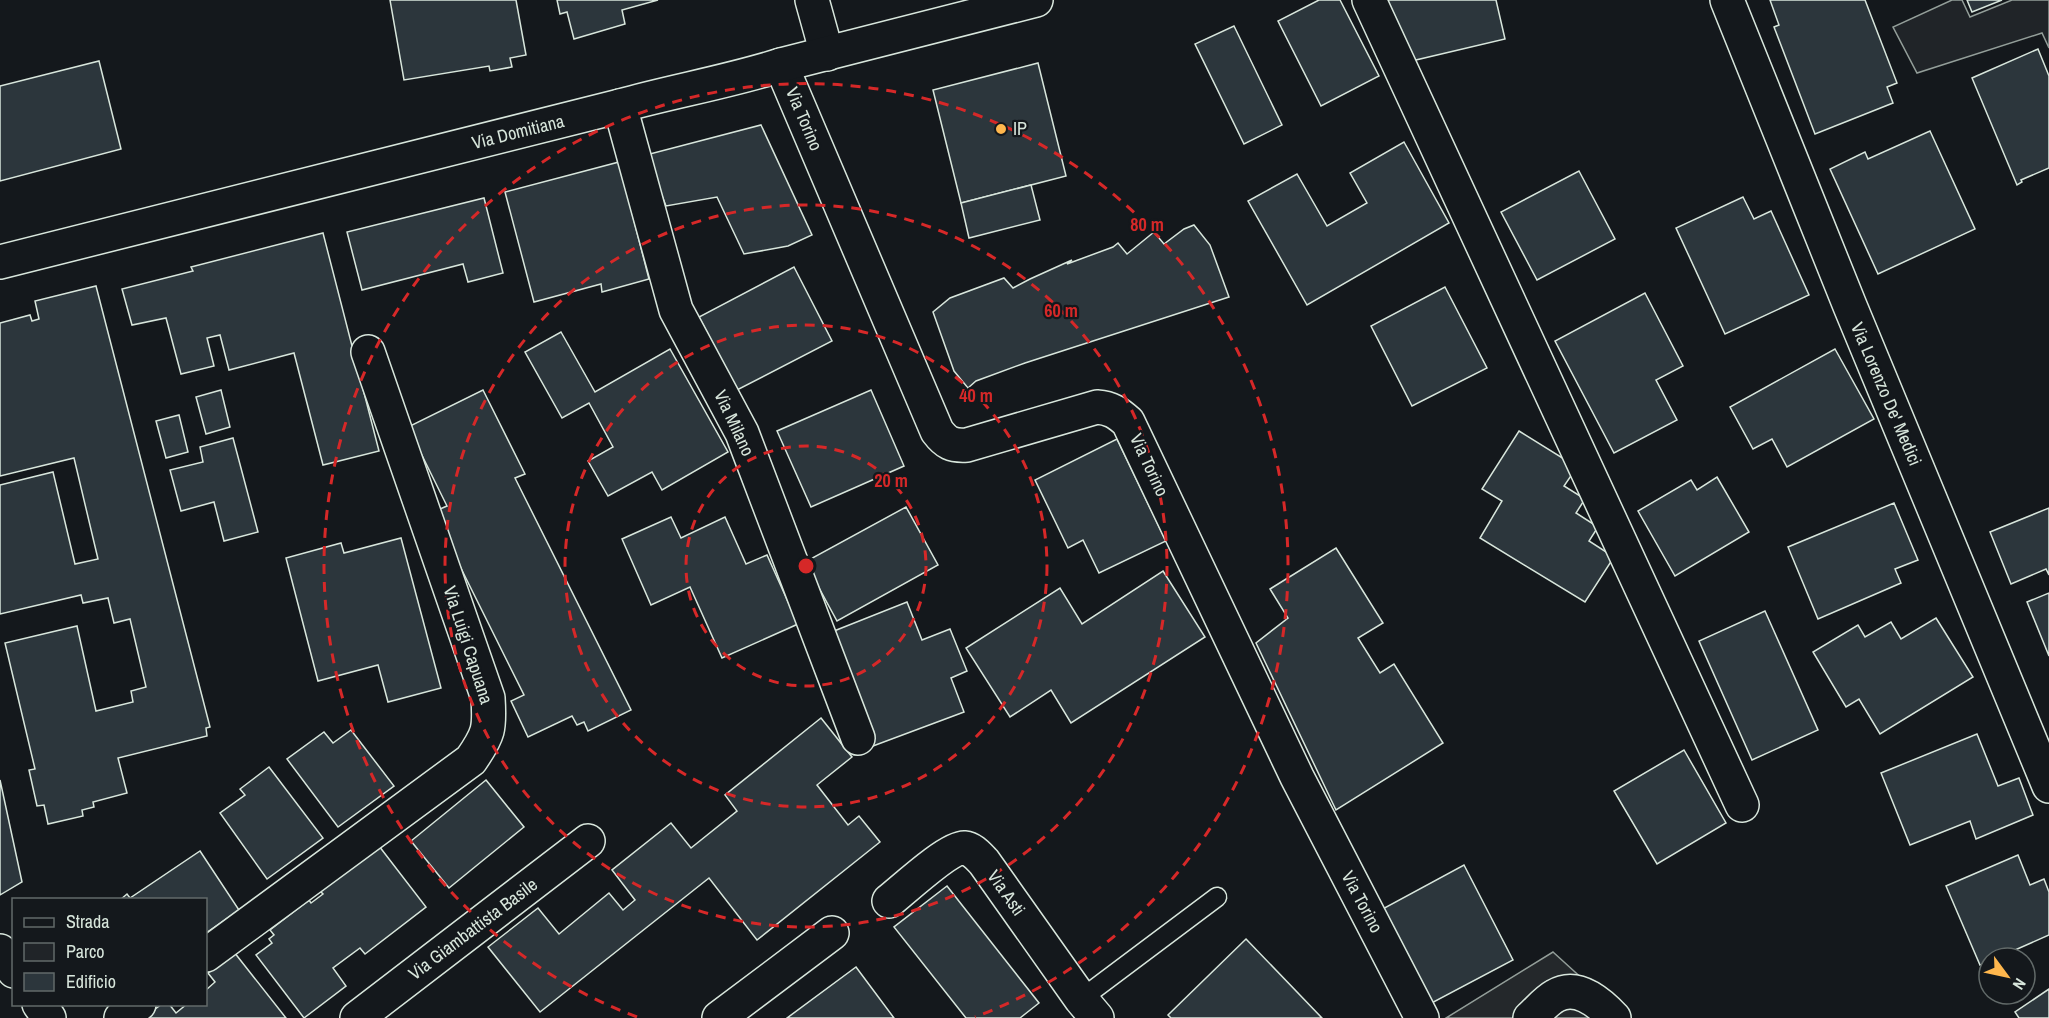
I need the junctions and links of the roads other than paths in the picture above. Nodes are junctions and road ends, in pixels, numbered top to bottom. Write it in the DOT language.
graph roads {
  1 [pos="813,0"];
  2 [pos="1036,0"];
  3 [pos="1369,0"];
  4 [pos="1727,0"];
  5 [pos="827,54"];
  6 [pos="781,65"];
  7 [pos="620,106"];
  8 [pos="0,262"];
  9 [pos="368,352"];
  10 [pos="858,738"];
  11 [pos="2049,786"];
  12 [pos="1742,805"];
  13 [pos="588,841"];
  14 [pos="1217,897"];
  15 [pos="889,901"];
  16 [pos="832,933"];
  17 [pos="0,951"];
  18 [pos="207,954"];
  19 [pos="12,968"];
  20 [pos="40,1006"];
  21 [pos="138,1006"];
  22 [pos="1089,1009"];
  23 [pos="1609,1013"];
  24 [pos="49,1018"];
  25 [pos="121,1018"];
  26 [pos="357,1018"];
  27 [pos="719,1018"];
  28 [pos="1422,1018"];
  29 [pos="1530,1018"];
  1 -- 5 [label="street"];
  2 -- 5 [label="street, Via Domitiana"];
  3 -- 12 [label="street"];
  4 -- 11 [label="street, Via Lorenzo De' Medici"];
  5 -- 6 [label="street, Via Domitiana"];
  6 -- 7 [label="street, Via Domitiana"];
  6 -- 28 [label="street, Via Torino"];
  7 -- 8 [label="street, Via Domitiana"];
  7 -- 10 [label="street, Via Milano"];
  9 -- 18 [label="street, Via Luigi Capuana"];
  13 -- 26 [label="street, Via Giambattista Basile"];
  14 -- 22 [label="lane"];
  15 -- 22 [label="street, Via Asti"];
  16 -- 27 [label="street"];
  17 -- 19 [label="street"];
  20 -- 24 [label="street"];
  21 -- 25 [label="street"];
  23 -- 29 [label="street"];
}
